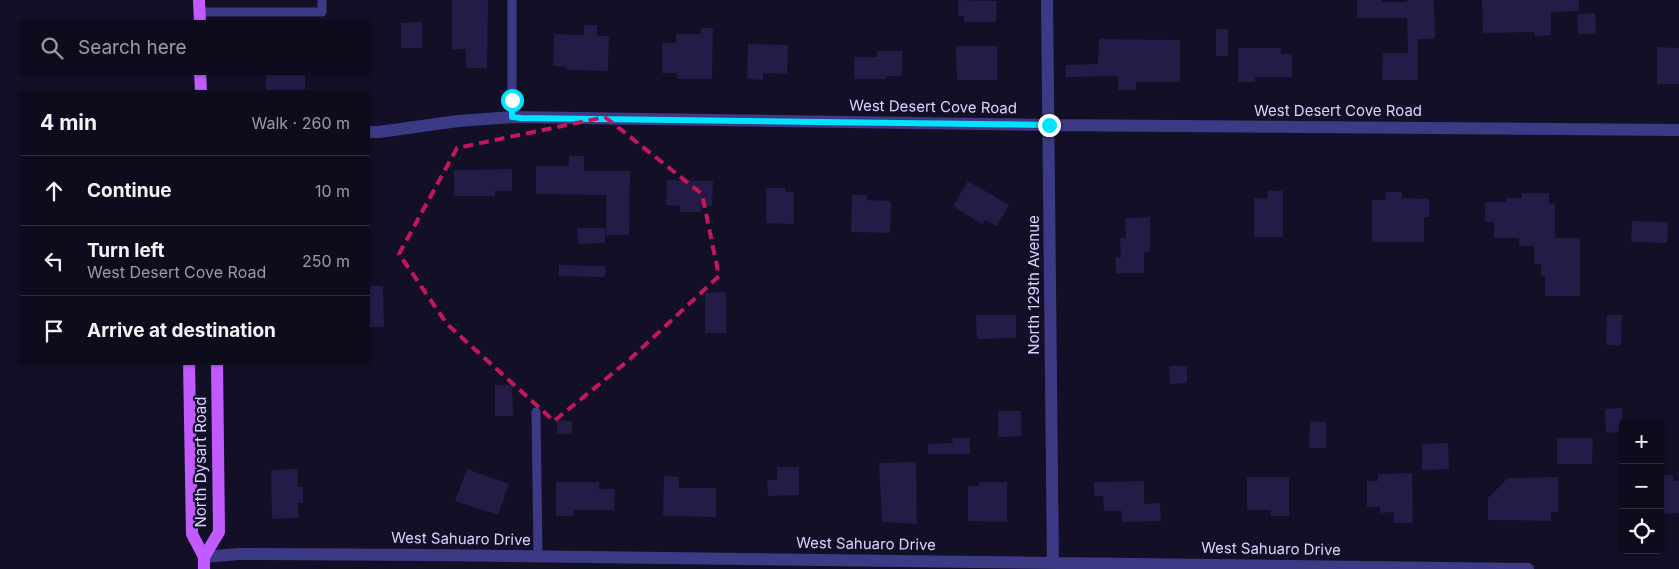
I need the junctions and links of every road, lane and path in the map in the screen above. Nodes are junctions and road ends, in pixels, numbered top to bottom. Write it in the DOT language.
graph roads {
  1 [pos="322,0"];
  2 [pos="512,0"];
  3 [pos="1048,0"];
  4 [pos="200,11"];
  5 [pos="200,75"];
  6 [pos="200,90"];
  7 [pos="512,117"];
  8 [pos="1049,125"];
  9 [pos="1679,130"];
  10 [pos="370,132"];
  11 [pos="189,365"];
  12 [pos="217,365"];
  13 [pos="536,412"];
  14 [pos="538,556"];
  15 [pos="204,563"];
  16 [pos="1053,566"];
  17 [pos="1528,569"];
  1 -- 4 [label="lane"];
  2 -- 7 [label="lane"];
  3 -- 8 [label="street, North 129th Avenue"];
  5 -- 6 [label="main road"];
  7 -- 8 [label="street, West Desert Cove Road"];
  7 -- 10 [label="street, West Desert Cove Road"];
  8 -- 9 [label="street, West Desert Cove Road"];
  8 -- 16 [label="street, North 129th Avenue"];
  11 -- 15 [label="main road, North Dysart Road"];
  12 -- 15 [label="main road, North Dysart Road"];
  13 -- 14 [label="lane"];
  14 -- 15 [label="street, West Sahuaro Drive"];
  14 -- 16 [label="street, West Sahuaro Drive"];
  16 -- 17 [label="street, West Sahuaro Drive"];
}
